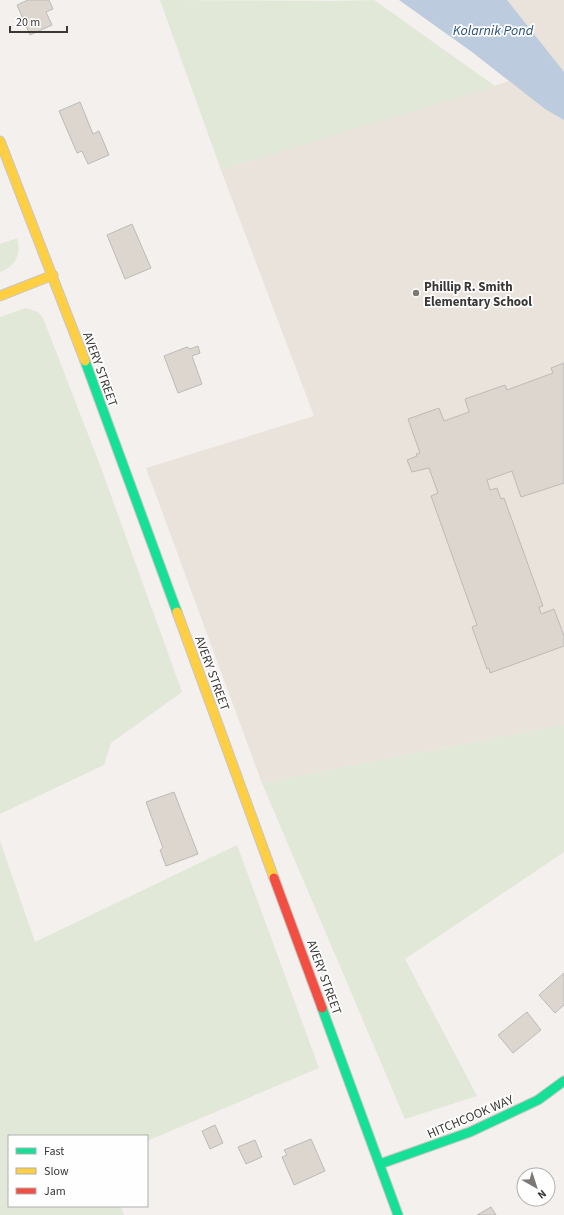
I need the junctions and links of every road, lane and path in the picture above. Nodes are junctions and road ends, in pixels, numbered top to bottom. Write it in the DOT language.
graph roads {
  1 [pos="0,141"];
  2 [pos="53,275"];
  3 [pos="0,296"];
  4 [pos="564,1081"];
  5 [pos="380,1164"];
  6 [pos="398,1215"];
  1 -- 2 [label="main road, AVERY STREET"];
  2 -- 3 [label="main road"];
  2 -- 5 [label="main road, AVERY STREET"];
  4 -- 5 [label="main road, HITCHCOOK WAY"];
  5 -- 6 [label="main road, AVERY STREET"];
}
